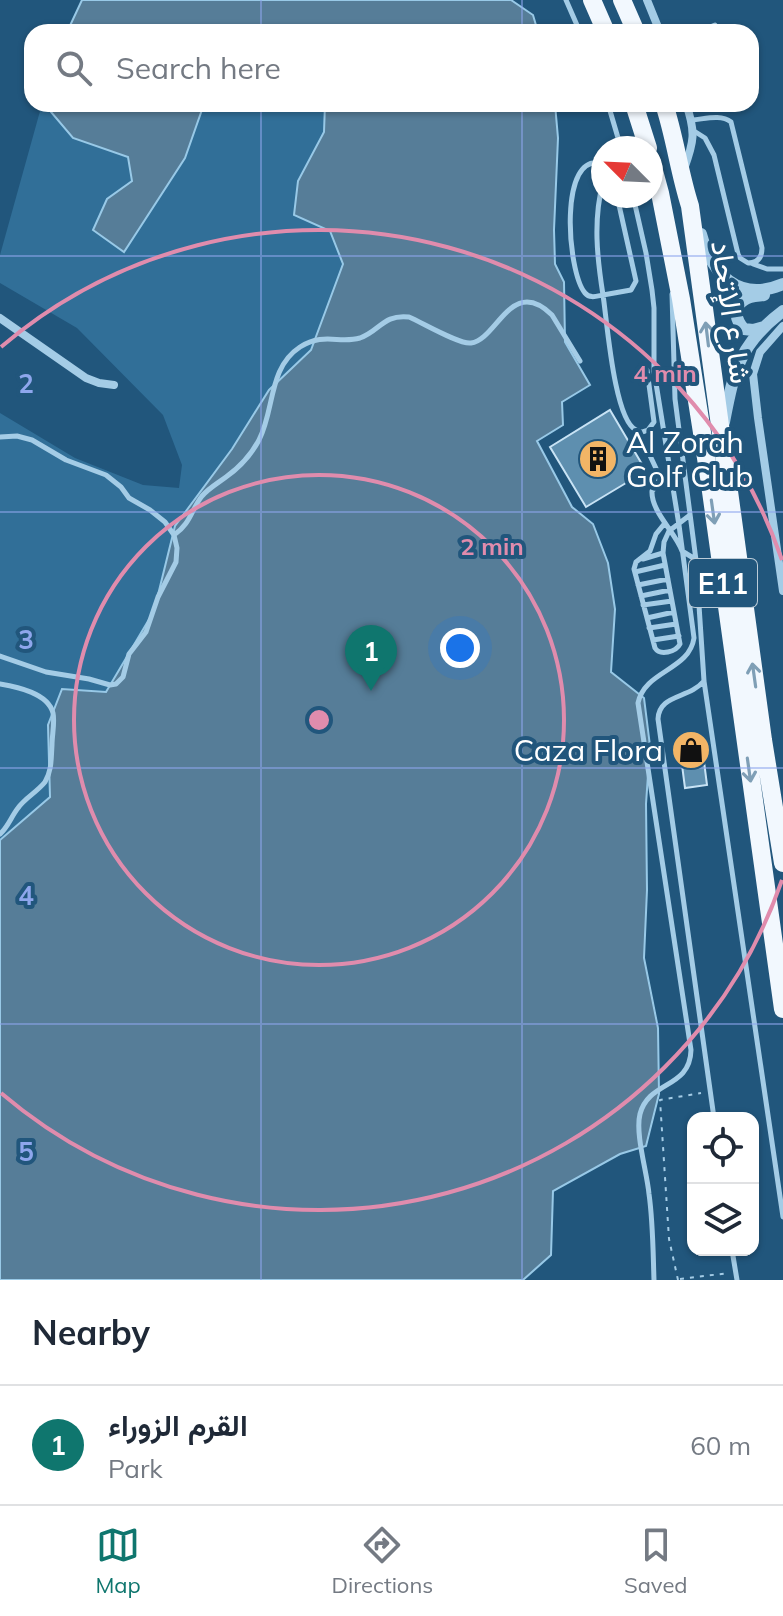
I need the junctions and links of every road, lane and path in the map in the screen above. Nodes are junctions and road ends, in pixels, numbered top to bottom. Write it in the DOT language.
graph roads {
  1 [pos="566,0"];
  2 [pos="592,0"];
  3 [pos="622,0"];
  4 [pos="647,0"];
  5 [pos="576,24"];
  6 [pos="602,24"];
  7 [pos="632,24"];
  8 [pos="657,24"];
  9 [pos="610,112"];
  10 [pos="637,112"];
  11 [pos="667,112"];
  12 [pos="689,112"];
  13 [pos="692,120"];
  14 [pos="694,131"];
  15 [pos="617,136"];
  16 [pos="644,136"];
  17 [pos="591,162"];
  18 [pos="681,177"];
  19 [pos="690,206"];
  20 [pos="598,208"];
  21 [pos="620,208"];
  22 [pos="635,208"];
  23 [pos="662,208"];
  24 [pos="671,245"];
  25 [pos="748,263"];
  26 [pos="783,269"];
  27 [pos="780,286"];
  28 [pos="603,295"];
  29 [pos="783,311"];
  30 [pos="0,318"];
  31 [pos="783,326"];
  32 [pos="764,327"];
  33 [pos="580,361"];
  34 [pos="647,370"];
  35 [pos="114,385"];
  36 [pos="639,432"];
  37 [pos="0,437"];
  38 [pos="721,441"];
  39 [pos="690,515"];
  40 [pos="665,523"];
  41 [pos="679,525"];
  42 [pos="669,531"];
  43 [pos="174,535"];
  44 [pos="682,551"];
  45 [pos="663,553"];
  46 [pos="638,560"];
  47 [pos="696,560"];
  48 [pos="665,565"];
  49 [pos="635,572"];
  50 [pos="668,579"];
  51 [pos="638,585"];
  52 [pos="670,590"];
  53 [pos="783,591"];
  54 [pos="641,596"];
  55 [pos="672,601"];
  56 [pos="643,605"];
  57 [pos="674,612"];
  58 [pos="647,618"];
  59 [pos="676,624"];
  60 [pos="649,628"];
  61 [pos="679,636"];
  62 [pos="653,640"];
  63 [pos="0,656"];
  64 [pos="704,681"];
  65 [pos="0,684"];
  66 [pos="680,697"];
  67 [pos="706,698"];
  68 [pos="763,740"];
  69 [pos="783,776"];
  70 [pos="0,834"];
  71 [pos="783,863"];
  72 [pos="783,1009"];
  73 [pos="710,1092"];
  74 [pos="713,1112"];
  75 [pos="783,1217"];
  76 [pos="733,1256"];
  77 [pos="735,1272"];
  78 [pos="654,1280"];
  79 [pos="678,1280"];
  80 [pos="737,1280"];
  1 -- 5 [label="lane"];
  2 -- 6 [label="highway"];
  3 -- 7 [label="highway"];
  4 -- 8 [label="street"];
  9 -- 15 [label="lane"];
  10 -- 16 [label="highway"];
  11 -- 18 [label="highway, شارع الإتحاد / E11"];
  12 -- 13 [label="street"];
  13 -- 14 [label="street"];
  13 -- 25 [label="lane"];
  14 -- 18 [label="street"];
  14 -- 25 [label="lane"];
  17 -- 28 [label="lane"];
  18 -- 19 [label="highway, شارع الإتحاد / E11"];
  19 -- 27 [label="street"];
  38 -- 19 [label="highway, شارع الإتحاد / E11, one-way"];
  20 -- 28 [label="lane"];
  21 -- 28 [label="lane"];
  22 -- 41 [label="lane"];
  23 -- 24 [label="highway, شارع الإتحاد / E11"];
  24 -- 39 [label="lane"];
  24 -- 72 [label="highway, شارع الإتحاد / E11, one-way"];
  25 -- 26 [label="lane"];
  27 -- 32 [label="street"];
  28 -- 36 [label="lane"];
  29 -- 32 [label="street"];
  30 -- 35 [label="street"];
  31 -- 53 [label="street"];
  32 -- 38 [label="street"];
  33 -- 43 [label="lane"];
  34 -- 36 [label="lane"];
  36 -- 40 [label="lane"];
  37 -- 43 [label="lane"];
  68 -- 38 [label="highway, شارع الإتحاد / E11, one-way"];
  39 -- 41 [label="lane"];
  39 -- 47 [label="lane"];
  40 -- 42 [label="lane"];
  40 -- 46 [label="lane"];
  41 -- 42 [label="lane"];
  41 -- 44 [label="lane"];
  42 -- 44 [label="lane"];
  42 -- 45 [label="lane"];
  43 -- 63 [label="lane"];
  44 -- 47 [label="lane"];
  44 -- 78 [label="lane"];
  45 -- 46 [label="lane"];
  45 -- 48 [label="lane"];
  46 -- 49 [label="lane"];
  47 -- 64 [label="lane"];
  48 -- 49 [label="lane"];
  48 -- 50 [label="lane"];
  49 -- 51 [label="lane"];
  50 -- 51 [label="lane"];
  50 -- 52 [label="lane"];
  51 -- 54 [label="lane"];
  52 -- 54 [label="lane"];
  52 -- 55 [label="lane"];
  54 -- 56 [label="lane"];
  55 -- 56 [label="lane"];
  55 -- 57 [label="lane"];
  56 -- 58 [label="lane"];
  57 -- 58 [label="lane"];
  57 -- 59 [label="lane"];
  58 -- 60 [label="lane"];
  59 -- 60 [label="lane"];
  59 -- 61 [label="lane"];
  60 -- 62 [label="lane"];
  61 -- 62 [label="lane"];
  61 -- 62 [label="lane"];
  64 -- 66 [label="lane"];
  64 -- 67 [label="lane"];
  65 -- 70 [label="lane"];
  66 -- 67 [label="lane"];
  66 -- 73 [label="lane"];
  67 -- 75 [label="lane"];
  68 -- 69 [label="highway"];
  68 -- 71 [label="highway, شارع الإتحاد / E11"];
  73 -- 74 [label="lane"];
  73 -- 79 [label="path"];
  76 -- 77 [label="lane"];
  77 -- 79 [label="path"];
  77 -- 80 [label="lane"];
}
